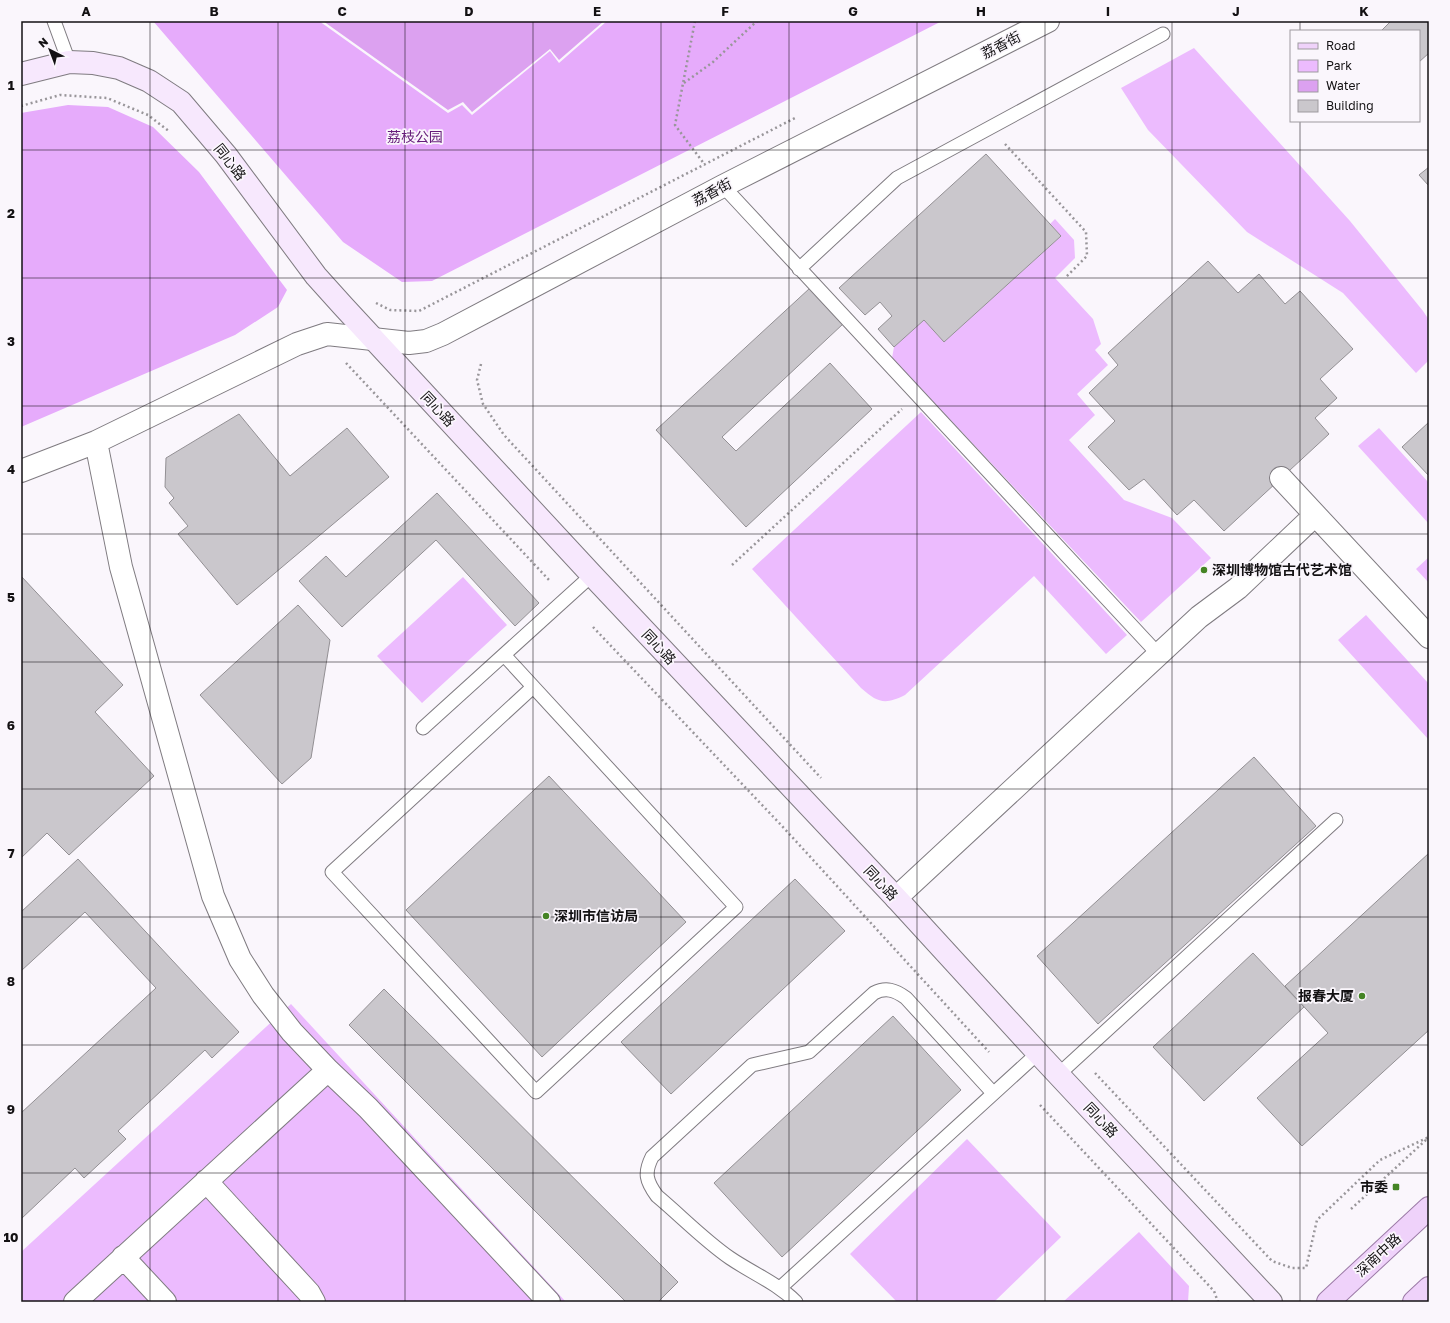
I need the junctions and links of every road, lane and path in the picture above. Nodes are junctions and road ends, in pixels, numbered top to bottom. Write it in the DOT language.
graph roads {
  1 [pos="54,21"];
  2 [pos="695,21"];
  3 [pos="757,21"];
  4 [pos="1048,21"];
  5 [pos="1163,34"];
  6 [pos="69,62"];
  7 [pos="21,74"];
  8 [pos="683,83"];
  9 [pos="21,106"];
  10 [pos="990,127"];
  11 [pos="171,132"];
  12 [pos="704,164"];
  13 [pos="723,186"];
  14 [pos="799,269"];
  15 [pos="1066,277"];
  16 [pos="374,301"];
  17 [pos="372,338"];
  18 [pos="346,363"];
  19 [pos="481,364"];
  20 [pos="917,395"];
  21 [pos="96,442"];
  22 [pos="21,471"];
  23 [pos="1281,478"];
  24 [pos="1315,515"];
  25 [pos="732,565"];
  26 [pos="592,576"];
  27 [pos="549,580"];
  28 [pos="593,627"];
  29 [pos="1429,637"];
  30 [pos="504,655"];
  31 [pos="1159,655"];
  32 [pos="533,687"];
  33 [pos="423,728"];
  34 [pos="822,778"];
  35 [pos="1336,820"];
  36 [pos="896,898"];
  37 [pos="989,1052"];
  38 [pos="1038,1053"];
  39 [pos="328,1070"];
  40 [pos="1095,1073"];
  41 [pos="1058,1074"];
  42 [pos="993,1093"];
  43 [pos="1040,1105"];
  44 [pos="1429,1138"];
  45 [pos="206,1181"];
  46 [pos="1429,1208"];
  47 [pos="1351,1209"];
  48 [pos="123,1257"];
  49 [pos="780,1288"];
  50 [pos="1429,1288"];
  51 [pos="75,1302"];
  52 [pos="165,1302"];
  53 [pos="314,1302"];
  54 [pos="549,1302"];
  55 [pos="796,1302"];
  56 [pos="1218,1302"];
  57 [pos="1271,1302"];
  58 [pos="1328,1302"];
  59 [pos="1414,1302"];
  1 -- 6 [label="lane"];
  2 -- 8 [label="path"];
  3 -- 8 [label="path"];
  4 -- 13 [label="street, 荔香街"];
  5 -- 10 [label="lane"];
  6 -- 7 [label="street, 同心路"];
  6 -- 17 [label="street, 同心路"];
  8 -- 12 [label="path"];
  9 -- 11 [label="path"];
  10 -- 14 [label="lane"];
  10 -- 15 [label="path"];
  12 -- 13 [label="path"];
  12 -- 16 [label="path"];
  13 -- 14 [label="lane"];
  13 -- 17 [label="street, 荔香街"];
  14 -- 20 [label="lane"];
  17 -- 21 [label="street, 荔香街"];
  17 -- 26 [label="street, 同心路"];
  18 -- 27 [label="path"];
  19 -- 34 [label="path"];
  20 -- 25 [label="path"];
  20 -- 31 [label="lane"];
  21 -- 22 [label="street, 荔香街"];
  21 -- 39 [label="street"];
  23 -- 24 [label="street"];
  24 -- 29 [label="street"];
  24 -- 31 [label="street"];
  26 -- 30 [label="lane"];
  26 -- 36 [label="street, 同心路"];
  28 -- 37 [label="path"];
  30 -- 32 [label="lane"];
  30 -- 33 [label="lane"];
  31 -- 36 [label="street"];
  32 -- 32 [label="lane"];
  35 -- 41 [label="lane"];
  36 -- 38 [label="street, 同心路"];
  38 -- 41 [label="street, 同心路"];
  38 -- 42 [label="lane"];
  39 -- 45 [label="street"];
  39 -- 54 [label="street"];
  40 -- 44 [label="path"];
  41 -- 57 [label="street, 同心路"];
  42 -- 49 [label="lane"];
  42 -- 49 [label="lane"];
  43 -- 56 [label="path"];
  44 -- 47 [label="path"];
  45 -- 48 [label="street"];
  45 -- 53 [label="street"];
  46 -- 58 [label="main road, 深南中路"];
  48 -- 51 [label="street"];
  48 -- 52 [label="street"];
  49 -- 55 [label="lane"];
  50 -- 59 [label="main road"];
}
